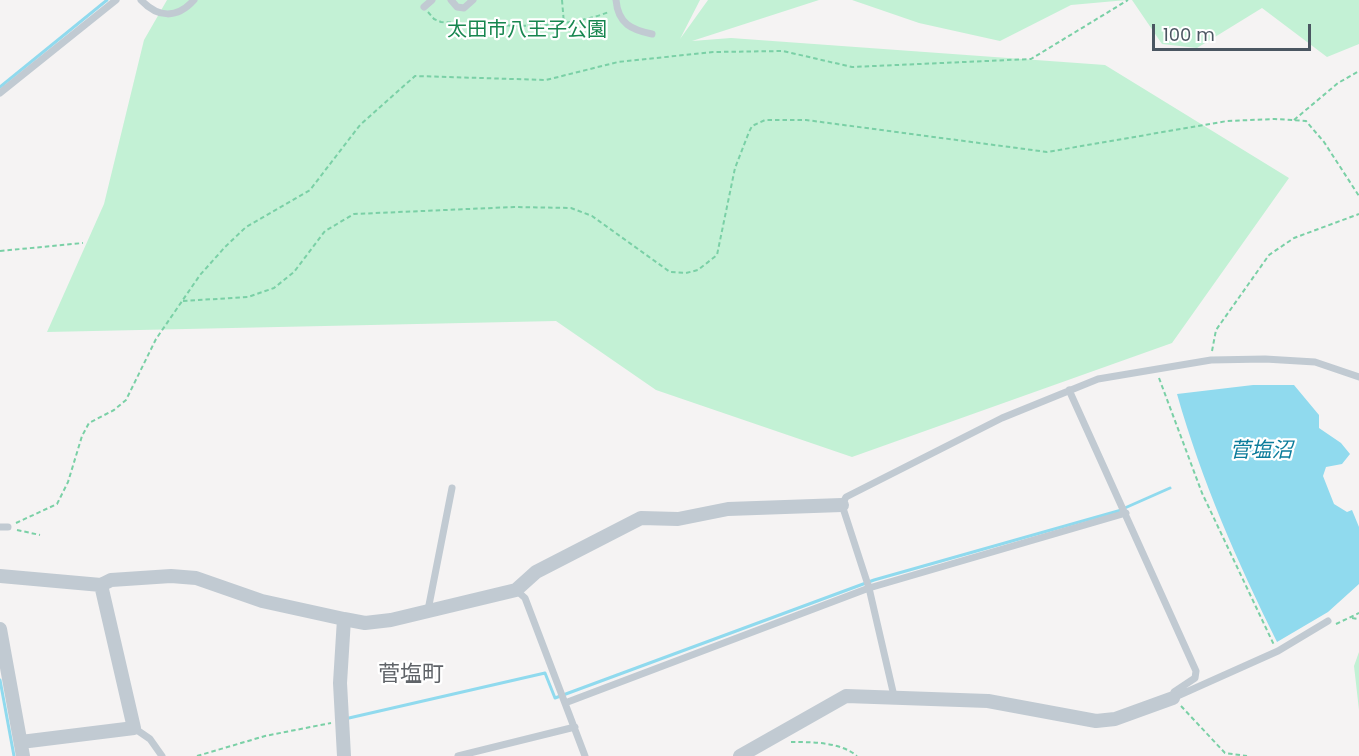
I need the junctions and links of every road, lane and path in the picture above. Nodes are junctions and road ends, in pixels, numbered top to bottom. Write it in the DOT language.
graph roads {
  1 [pos="116,0"];
  2 [pos="141,0"];
  3 [pos="194,0"];
  4 [pos="432,0"];
  5 [pos="451,0"];
  6 [pos="473,0"];
  7 [pos="562,0"];
  8 [pos="616,0"];
  9 [pos="1128,0"];
  10 [pos="424,7"];
  11 [pos="603,14"];
  12 [pos="564,24"];
  13 [pos="652,34"];
  14 [pos="1359,71"];
  15 [pos="0,93"];
  16 [pos="1293,120"];
  17 [pos="1359,196"];
  18 [pos="1359,214"];
  19 [pos="83,243"];
  20 [pos="0,251"];
  21 [pos="183,301"];
  22 [pos="1211,360"];
  23 [pos="1156,370"];
  24 [pos="1359,377"];
  25 [pos="1070,390"];
  26 [pos="452,489"];
  27 [pos="842,504"];
  28 [pos="1126,513"];
  29 [pos="4,527"];
  30 [pos="40,535"];
  31 [pos="0,576"];
  32 [pos="101,585"];
  33 [pos="869,588"];
  34 [pos="516,590"];
  35 [pos="428,610"];
  36 [pos="1359,613"];
  37 [pos="1349,618"];
  38 [pos="344,619"];
  39 [pos="1359,619"];
  40 [pos="1328,621"];
  41 [pos="0,629"];
  42 [pos="1278,651"];
  43 [pos="894,696"];
  44 [pos="1173,698"];
  45 [pos="565,703"];
  46 [pos="342,721"];
  47 [pos="575,727"];
  48 [pos="134,728"];
  49 [pos="775,737"];
  50 [pos="22,749"];
  51 [pos="162,756"];
  52 [pos="197,756"];
  53 [pos="344,756"];
  54 [pos="458,756"];
  55 [pos="585,756"];
  56 [pos="740,756"];
  57 [pos="857,756"];
  58 [pos="1247,756"];
  1 -- 15 [label="lane"];
  2 -- 3 [label="lane"];
  4 -- 10 [label="lane"];
  5 -- 6 [label="lane"];
  7 -- 12 [label="path"];
  8 -- 13 [label="lane"];
  9 -- 21 [label="path"];
  10 -- 12 [label="path"];
  11 -- 12 [label="path"];
  14 -- 16 [label="path"];
  16 -- 17 [label="path"];
  16 -- 21 [label="path"];
  18 -- 22 [label="path"];
  19 -- 20 [label="path"];
  21 -- 29 [label="path"];
  22 -- 23 [label="lane"];
  22 -- 24 [label="lane"];
  23 -- 25 [label="lane"];
  23 -- 42 [label="path"];
  25 -- 27 [label="lane"];
  25 -- 28 [label="lane"];
  26 -- 35 [label="lane"];
  27 -- 33 [label="lane"];
  27 -- 34 [label="street"];
  28 -- 33 [label="lane"];
  28 -- 44 [label="lane"];
  29 -- 30 [label="path"];
  31 -- 32 [label="street"];
  32 -- 38 [label="street"];
  32 -- 48 [label="street"];
  33 -- 43 [label="lane"];
  33 -- 45 [label="lane"];
  34 -- 35 [label="street"];
  34 -- 45 [label="lane"];
  35 -- 38 [label="street"];
  36 -- 37 [label="path"];
  37 -- 39 [label="path"];
  37 -- 40 [label="path"];
  38 -- 46 [label="street"];
  40 -- 42 [label="lane"];
  41 -- 50 [label="street"];
  42 -- 44 [label="lane"];
  43 -- 44 [label="street"];
  43 -- 49 [label="street"];
  44 -- 58 [label="path"];
  45 -- 47 [label="lane"];
  46 -- 52 [label="path"];
  46 -- 53 [label="street"];
  47 -- 54 [label="lane"];
  47 -- 55 [label="lane"];
  48 -- 50 [label="street"];
  48 -- 51 [label="lane"];
  49 -- 56 [label="street"];
  49 -- 57 [label="path"];
}
